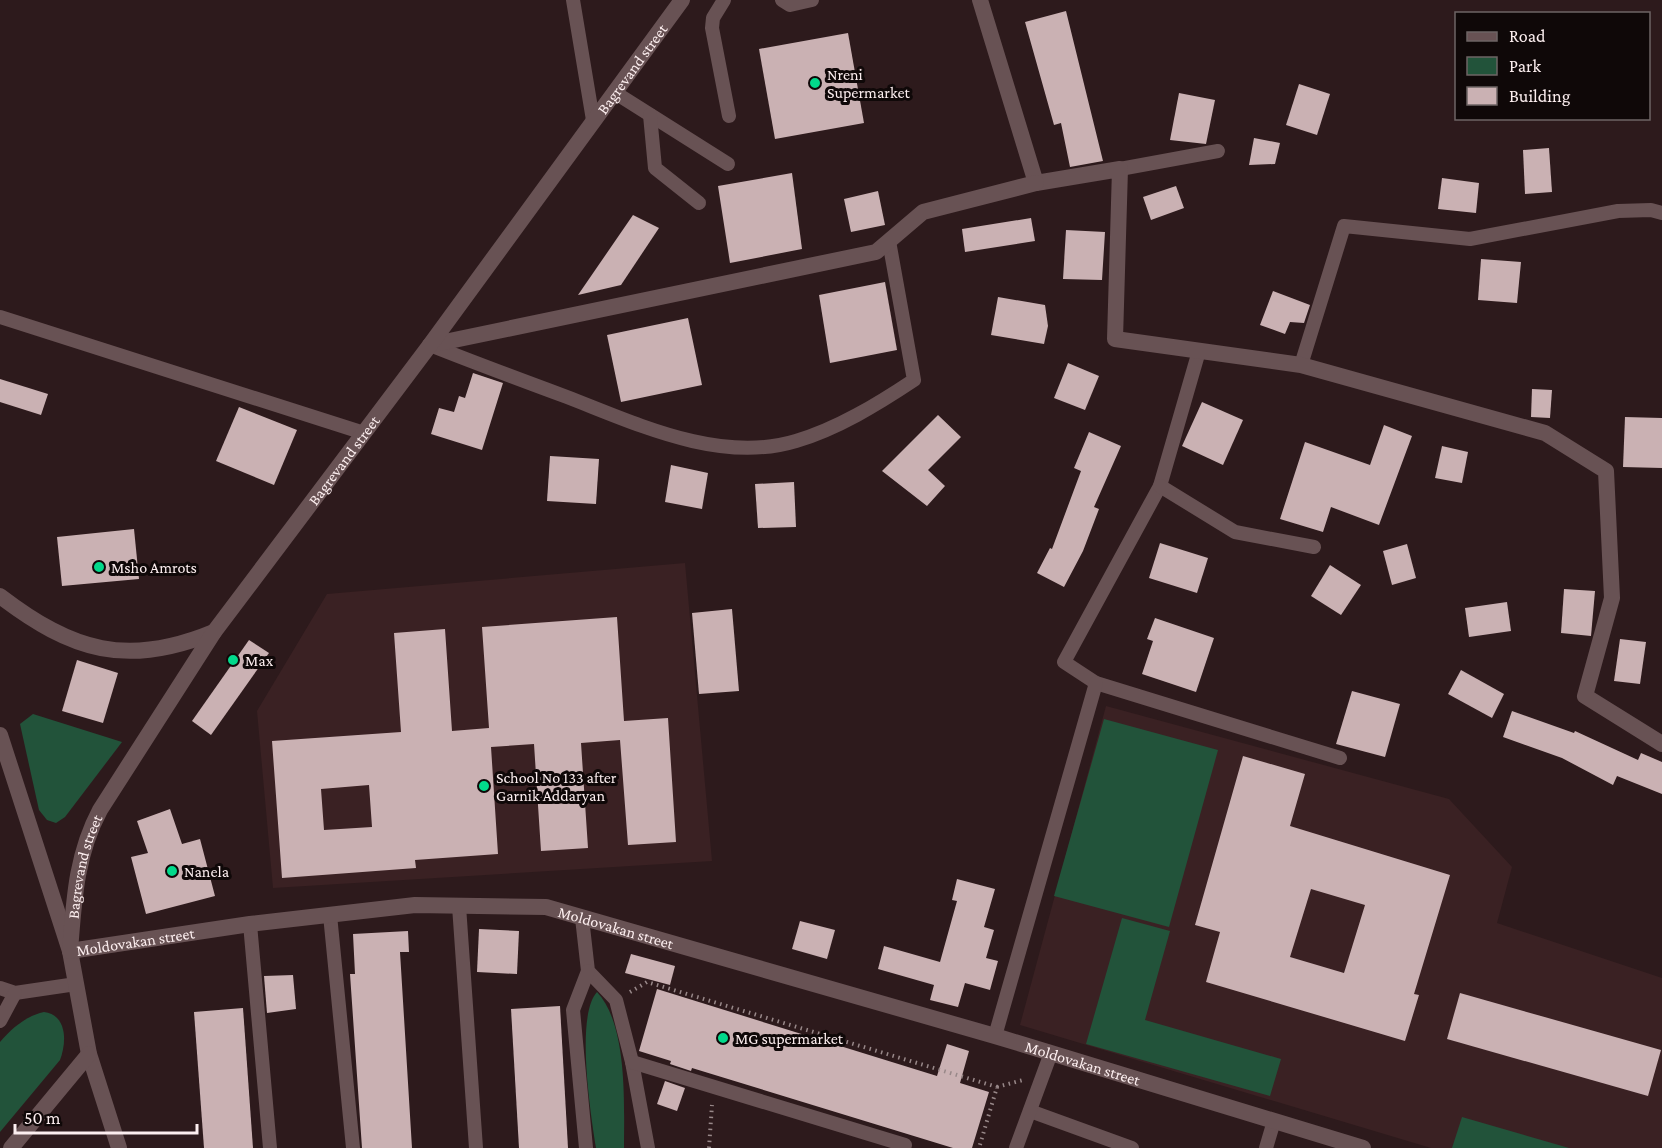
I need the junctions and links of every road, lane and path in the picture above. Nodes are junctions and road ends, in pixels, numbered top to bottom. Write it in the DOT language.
graph roads {
  1 [pos="573,0"];
  2 [pos="682,0"];
  3 [pos="724,0"];
  4 [pos="782,0"];
  5 [pos="812,0"];
  6 [pos="980,0"];
  7 [pos="614,92"];
  8 [pos="650,115"];
  9 [pos="729,116"];
  10 [pos="593,120"];
  11 [pos="1218,151"];
  12 [pos="728,164"];
  13 [pos="1120,169"];
  14 [pos="1036,183"];
  15 [pos="699,203"];
  16 [pos="1662,213"];
  17 [pos="889,241"];
  18 [pos="0,317"];
  19 [pos="430,345"];
  20 [pos="1199,351"];
  21 [pos="1301,365"];
  22 [pos="364,433"];
  23 [pos="1160,486"];
  24 [pos="1314,547"];
  25 [pos="0,596"];
  26 [pos="214,632"];
  27 [pos="1096,683"];
  28 [pos="0,735"];
  29 [pos="1662,744"];
  30 [pos="1340,758"];
  31 [pos="459,906"];
  32 [pos="330,915"];
  33 [pos="582,918"];
  34 [pos="250,924"];
  35 [pos="70,951"];
  36 [pos="588,971"];
  37 [pos="76,984"];
  38 [pos="0,988"];
  39 [pos="15,993"];
  40 [pos="616,1000"];
  41 [pos="0,1021"];
  42 [pos="995,1036"];
  43 [pos="1051,1053"];
  44 [pos="89,1054"];
  45 [pos="632,1062"];
  46 [pos="714,1087"];
  47 [pos="1030,1111"];
  48 [pos="1274,1121"];
  49 [pos="905,1145"];
  50 [pos="11,1148"];
  51 [pos="119,1148"];
  52 [pos="270,1148"];
  53 [pos="353,1148"];
  54 [pos="476,1148"];
  55 [pos="586,1148"];
  56 [pos="648,1148"];
  57 [pos="709,1148"];
  58 [pos="979,1148"];
  59 [pos="1016,1148"];
  60 [pos="1132,1148"];
  61 [pos="1266,1148"];
  62 [pos="1363,1148"];
  1 -- 10 [label="lane"];
  2 -- 7 [label="street, Bagrevand street"];
  3 -- 9 [label="lane"];
  4 -- 5 [label="lane"];
  6 -- 14 [label="street"];
  7 -- 8 [label="lane"];
  7 -- 10 [label="street, Bagrevand street"];
  8 -- 12 [label="lane"];
  8 -- 15 [label="lane"];
  10 -- 19 [label="street, Bagrevand street"];
  11 -- 13 [label="lane"];
  13 -- 14 [label="street"];
  13 -- 20 [label="street"];
  14 -- 17 [label="street"];
  16 -- 21 [label="lane"];
  17 -- 19 [label="street"];
  17 -- 19 [label="lane"];
  18 -- 22 [label="lane"];
  19 -- 22 [label="street, Bagrevand street"];
  20 -- 21 [label="street"];
  20 -- 23 [label="lane"];
  21 -- 29 [label="street"];
  22 -- 26 [label="street, Bagrevand street"];
  23 -- 24 [label="lane"];
  23 -- 27 [label="lane"];
  25 -- 26 [label="street"];
  26 -- 35 [label="street, Bagrevand street"];
  27 -- 30 [label="lane"];
  27 -- 42 [label="lane"];
  28 -- 35 [label="street"];
  31 -- 32 [label="street, Moldovakan street"];
  31 -- 33 [label="street, Moldovakan street"];
  31 -- 54 [label="lane"];
  32 -- 34 [label="street, Moldovakan street"];
  32 -- 53 [label="lane"];
  33 -- 36 [label="lane"];
  33 -- 42 [label="street, Moldovakan street"];
  34 -- 35 [label="street, Moldovakan street"];
  34 -- 52 [label="lane"];
  35 -- 37 [label="street, Moldovakan street"];
  36 -- 40 [label="lane"];
  36 -- 55 [label="lane"];
  37 -- 39 [label="lane"];
  37 -- 44 [label="street, Moldovakan street"];
  38 -- 39 [label="lane"];
  39 -- 41 [label="lane"];
  40 -- 45 [label="lane"];
  40 -- 58 [label="path"];
  42 -- 43 [label="street, Moldovakan street"];
  43 -- 47 [label="lane"];
  43 -- 48 [label="street, Moldovakan street"];
  44 -- 50 [label="street"];
  44 -- 51 [label="street, Moldovakan street"];
  45 -- 46 [label="lane"];
  45 -- 56 [label="lane"];
  46 -- 49 [label="lane"];
  46 -- 57 [label="path"];
  47 -- 59 [label="lane"];
  47 -- 60 [label="lane"];
  48 -- 61 [label="lane"];
  48 -- 62 [label="street, Moldovakan street"];
}
